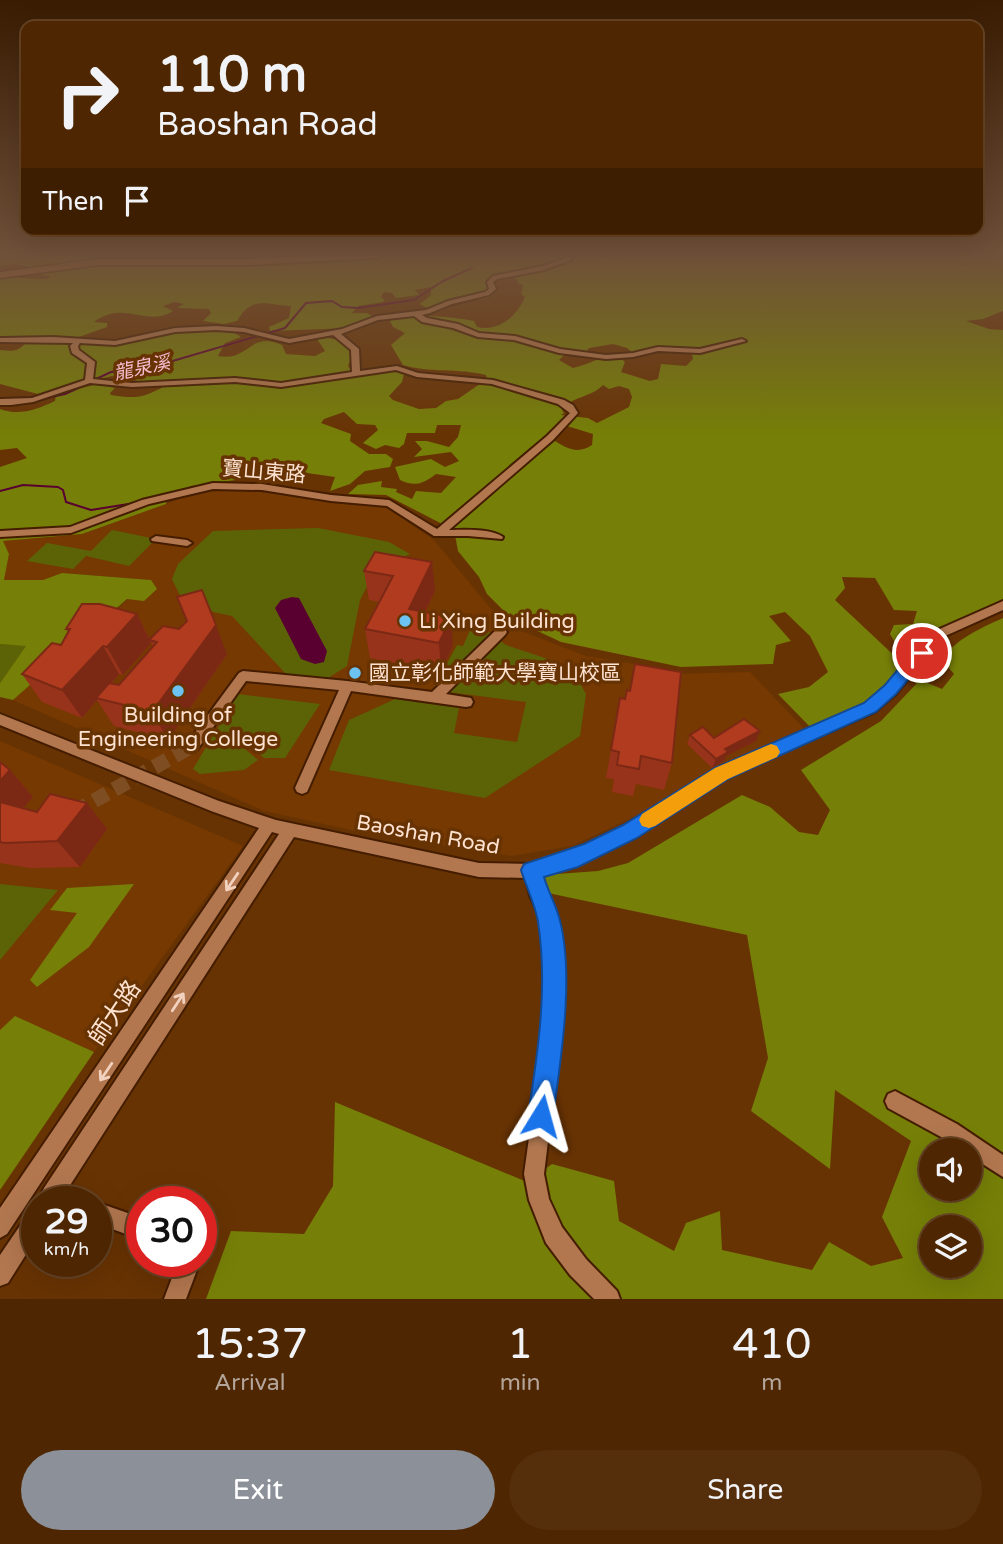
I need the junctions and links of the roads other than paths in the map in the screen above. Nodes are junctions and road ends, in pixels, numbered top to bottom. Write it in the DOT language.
graph roads {
  1 [pos="396,316"];
  2 [pos="419,316"];
  3 [pos="335,333"];
  4 [pos="0,340"];
  5 [pos="78,341"];
  6 [pos="742,341"];
  7 [pos="356,373"];
  8 [pos="89,381"];
  9 [pos="0,402"];
  10 [pos="0,534"];
  11 [pos="438,534"];
  12 [pos="498,537"];
  13 [pos="156,538"];
  14 [pos="187,543"];
  15 [pos="1003,605"];
  16 [pos="501,632"];
  17 [pos="347,686"];
  18 [pos="434,698"];
  19 [pos="466,702"];
  20 [pos="0,719"];
  21 [pos="192,746"];
  22 [pos="302,788"];
  23 [pos="269,825"];
  24 [pos="290,830"];
  25 [pos="532,870"];
  26 [pos="895,1101"];
  27 [pos="1003,1167"];
  28 [pos="65,1186"];
  29 [pos="0,1227"];
  30 [pos="21,1243"];
  31 [pos="0,1275"];
  32 [pos="183,1277"];
  33 [pos="174,1299"];
  34 [pos="609,1299"];
  1 -- 3 [label="street"];
  2 -- 6 [label="street"];
  3 -- 5 [label="street"];
  3 -- 7 [label="street"];
  4 -- 5 [label="street"];
  5 -- 8 [label="street"];
  7 -- 8 [label="street"];
  7 -- 11 [label="street"];
  8 -- 9 [label="street"];
  10 -- 11 [label="street, 寶山東路"];
  11 -- 12 [label="street"];
  13 -- 14 [label="street"];
  15 -- 25 [label="street, Baoshan Road"];
  16 -- 18 [label="street"];
  17 -- 18 [label="street"];
  17 -- 21 [label="street"];
  17 -- 22 [label="street"];
  18 -- 19 [label="street"];
  20 -- 23 [label="street, Baoshan Road"];
  23 -- 24 [label="street, Baoshan Road"];
  23 -- 29 [label="street, 師大路, one-way"];
  24 -- 25 [label="street, Baoshan Road"];
  28 -- 24 [label="street, one-way"];
  25 -- 34 [label="street"];
  26 -- 27 [label="street"];
  30 -- 31 [label="street"];
  32 -- 33 [label="street"];
}
